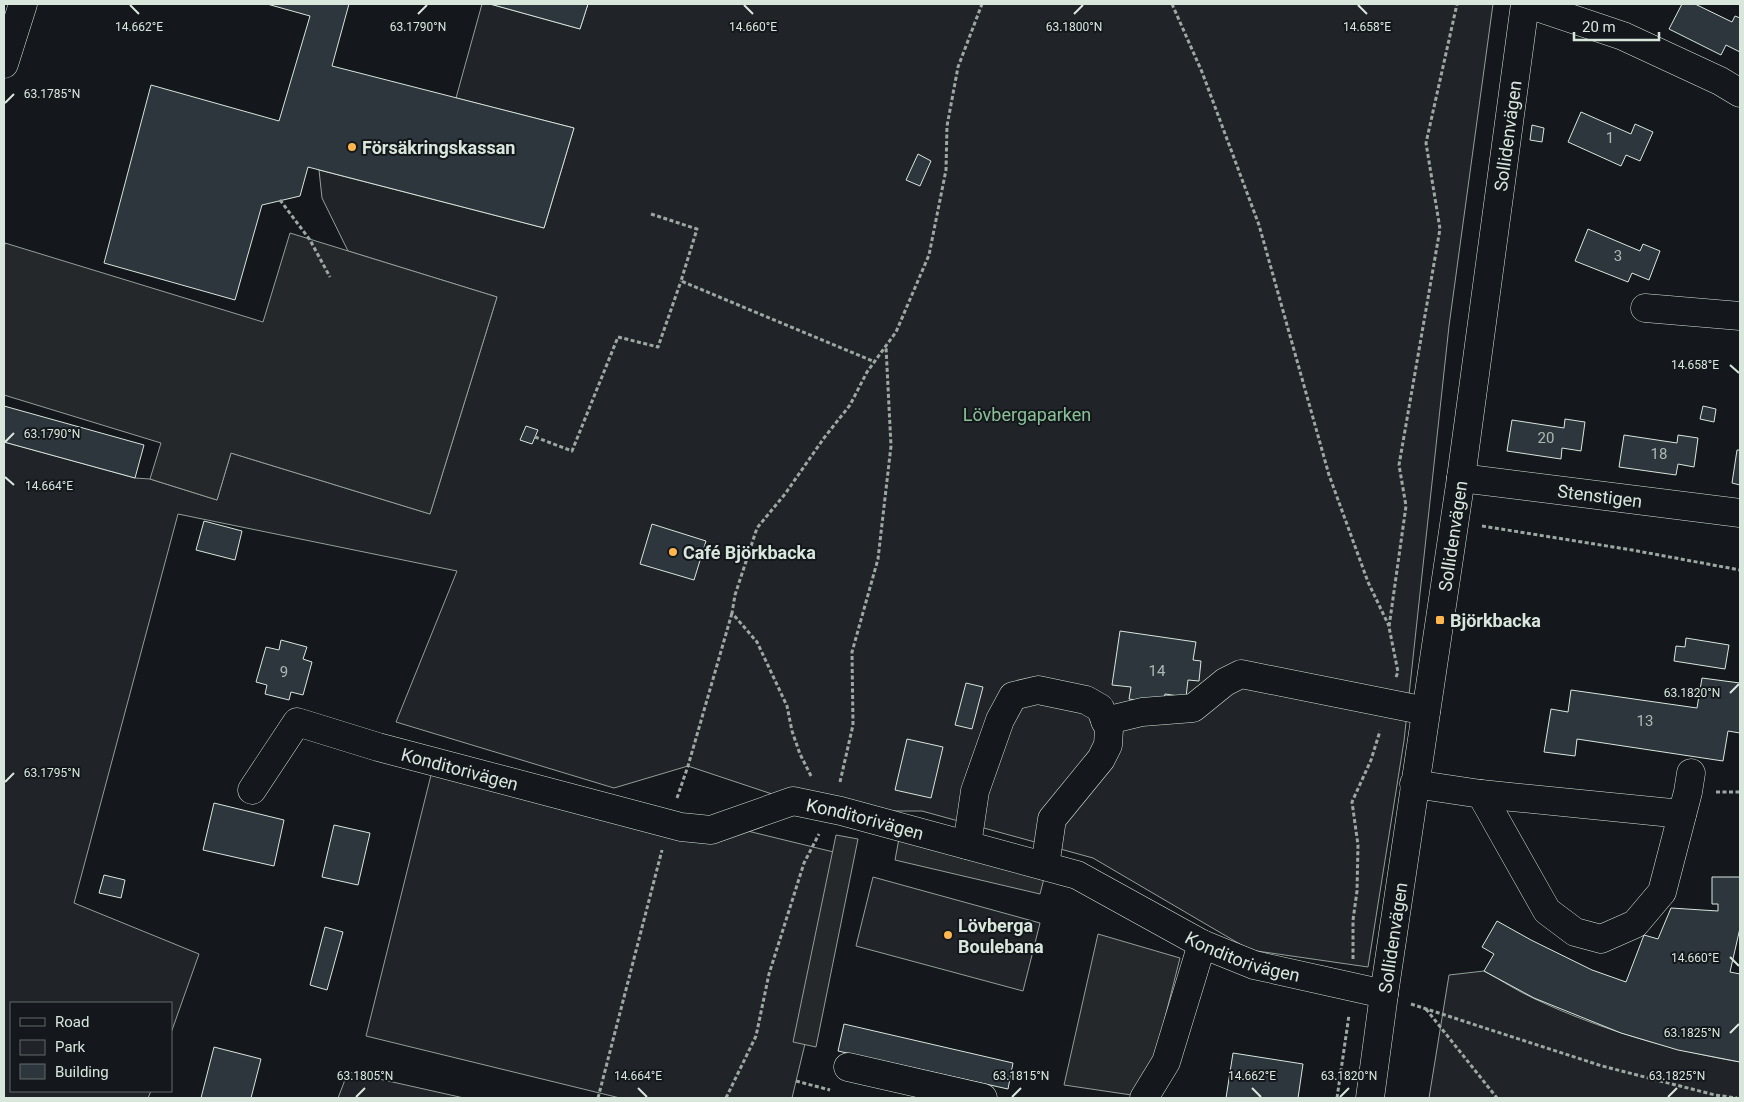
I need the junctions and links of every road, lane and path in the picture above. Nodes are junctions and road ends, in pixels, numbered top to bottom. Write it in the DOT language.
graph roads {
  1 [pos="23,4"];
  2 [pos="982,4"];
  3 [pos="1172,4"];
  4 [pos="1457,4"];
  5 [pos="1526,4"];
  6 [pos="4,64"];
  7 [pos="1740,93"];
  8 [pos="280,200"];
  9 [pos="651,214"];
  10 [pos="330,277"];
  11 [pos="681,281"];
  12 [pos="1645,308"];
  13 [pos="1740,316"];
  14 [pos="886,346"];
  15 [pos="875,362"];
  16 [pos="535,436"];
  17 [pos="1461,478"];
  18 [pos="1740,513"];
  19 [pos="1482,526"];
  20 [pos="1740,570"];
  21 [pos="732,612"];
  22 [pos="1390,627"];
  23 [pos="1388,704"];
  24 [pos="1426,711"];
  25 [pos="1105,721"];
  26 [pos="1691,773"];
  27 [pos="1414,784"];
  28 [pos="252,790"];
  29 [pos="1481,794"];
  30 [pos="831,806"];
  31 [pos="1682,814"];
  32 [pos="668,824"];
  33 [pos="968,845"];
  34 [pos="1045,866"];
  35 [pos="1202,944"];
  36 [pos="1352,986"];
  37 [pos="1384,994"];
  38 [pos="1426,1009"];
  39 [pos="848,1067"];
  40 [pos="796,1082"];
  41 [pos="833,1090"];
  42 [pos="1715,1097"];
  43 [pos="598,1098"];
  44 [pos="726,1098"];
  45 [pos="983,1098"];
  46 [pos="1144,1098"];
  47 [pos="1337,1098"];
  48 [pos="1370,1098"];
  49 [pos="1497,1098"];
  50 [pos="1737,1098"];
  1 -- 6 [label="street"];
  2 -- 14 [label="path"];
  3 -- 22 [label="path"];
  4 -- 22 [label="path"];
  5 -- 7 [label="street"];
  5 -- 17 [label="street, Sollidenvägen"];
  8 -- 10 [label="path"];
  9 -- 11 [label="path"];
  11 -- 15 [label="path"];
  11 -- 16 [label="path"];
  12 -- 13 [label="street"];
  14 -- 15 [label="path"];
  14 -- 30 [label="path"];
  15 -- 21 [label="path"];
  17 -- 18 [label="street, Stenstigen"];
  17 -- 24 [label="street, Sollidenvägen"];
  19 -- 20 [label="path"];
  21 -- 30 [label="path"];
  21 -- 32 [label="path"];
  22 -- 23 [label="path"];
  23 -- 24 [label="street"];
  23 -- 25 [label="street"];
  23 -- 36 [label="path"];
  24 -- 27 [label="street, Sollidenvägen"];
  25 -- 33 [label="street"];
  25 -- 34 [label="street"];
  26 -- 31 [label="street"];
  27 -- 29 [label="street"];
  27 -- 37 [label="street, Sollidenvägen"];
  28 -- 32 [label="street, Konditorivägen"];
  29 -- 31 [label="street"];
  29 -- 31 [label="street"];
  30 -- 32 [label="street, Konditorivägen"];
  30 -- 33 [label="street, Konditorivägen"];
  30 -- 44 [label="path"];
  32 -- 43 [label="path"];
  33 -- 34 [label="street, Konditorivägen"];
  34 -- 35 [label="street, Konditorivägen"];
  35 -- 36 [label="street, Konditorivägen"];
  35 -- 46 [label="street"];
  36 -- 37 [label="street, Konditorivägen"];
  36 -- 47 [label="path"];
  37 -- 38 [label="path"];
  37 -- 48 [label="street, Sollidenvägen"];
  38 -- 42 [label="path"];
  38 -- 49 [label="path"];
  39 -- 45 [label="street"];
  40 -- 41 [label="path"];
  42 -- 50 [label="path"];
}
